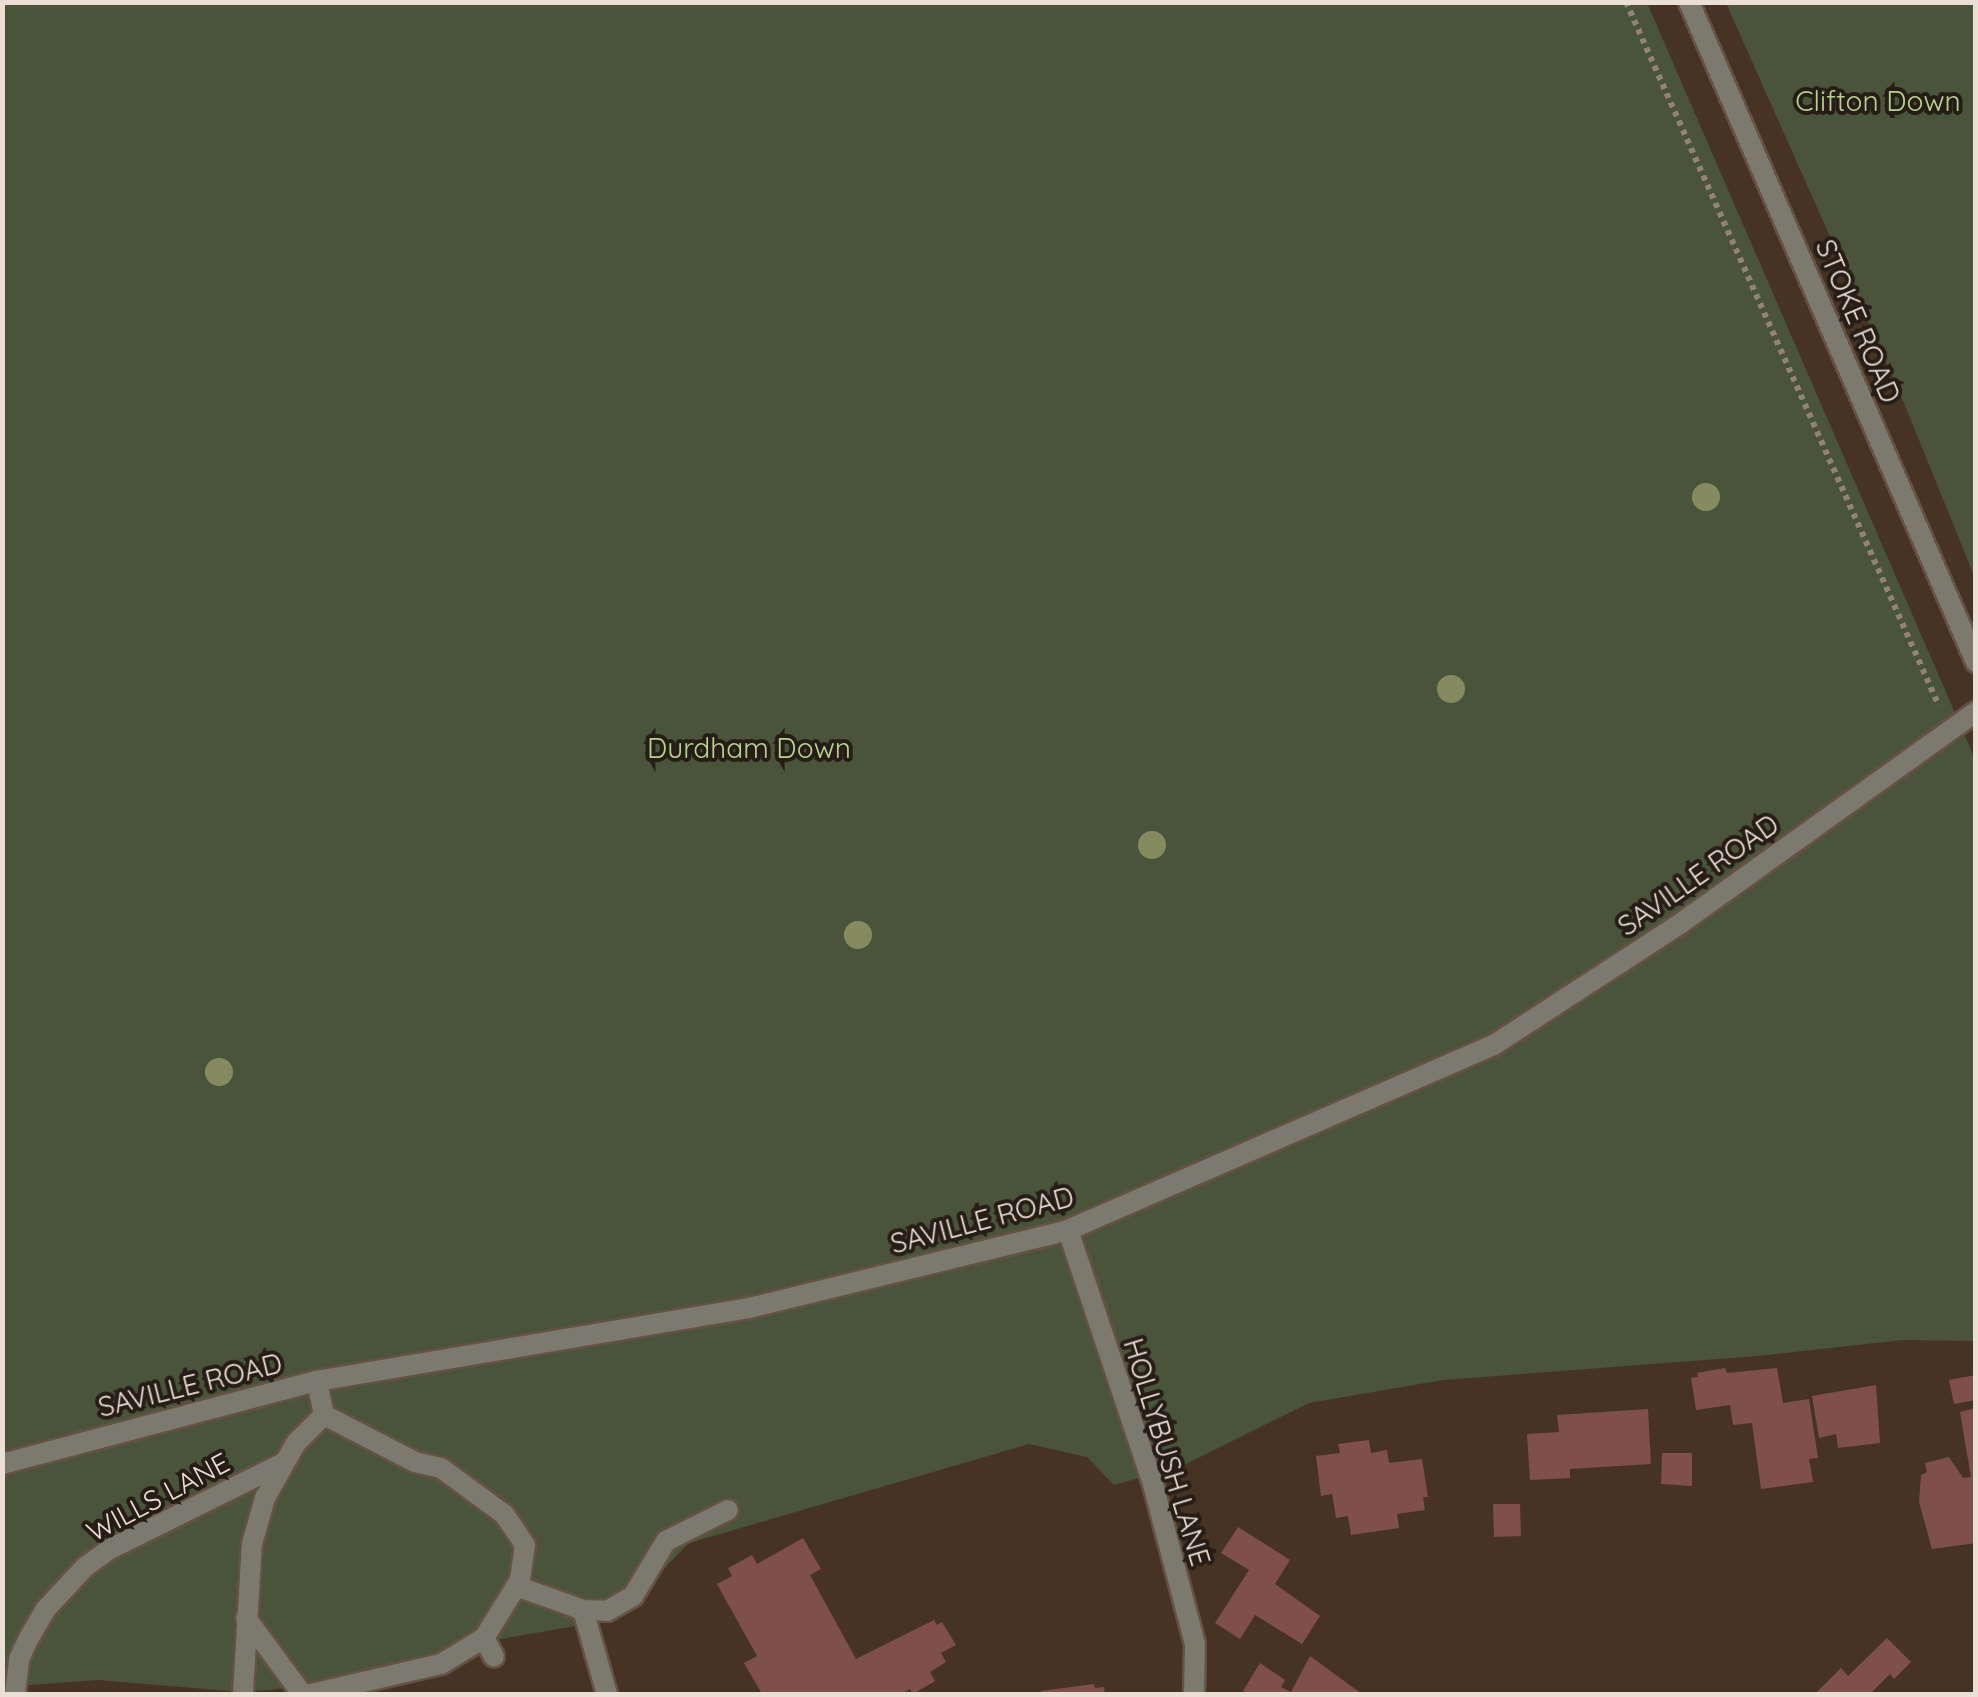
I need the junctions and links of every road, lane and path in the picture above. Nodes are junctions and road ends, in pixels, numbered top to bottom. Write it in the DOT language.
graph roads {
  1 [pos="1626,2"];
  2 [pos="1689,2"];
  3 [pos="1976,662"];
  4 [pos="1976,712"];
  5 [pos="1949,730"];
  6 [pos="1068,1230"];
  7 [pos="317,1381"];
  8 [pos="324,1415"];
  9 [pos="283,1462"];
  10 [pos="2,1464"];
  11 [pos="728,1510"];
  12 [pos="516,1586"];
  13 [pos="583,1610"];
  14 [pos="246,1618"];
  15 [pos="14,1688"];
  16 [pos="243,1694"];
  17 [pos="302,1694"];
  18 [pos="311,1694"];
  19 [pos="607,1694"];
  20 [pos="1194,1694"];
  1 -- 5 [label="path"];
  2 -- 3 [label="street, STOKE ROAD"];
  4 -- 5 [label="street, SAVILLE ROAD"];
  5 -- 6 [label="street, SAVILLE ROAD"];
  6 -- 7 [label="street, SAVILLE ROAD"];
  6 -- 20 [label="street, HOLLYBUSH LANE"];
  7 -- 8 [label="street"];
  7 -- 10 [label="street, SAVILLE ROAD"];
  8 -- 9 [label="street"];
  8 -- 12 [label="street"];
  9 -- 14 [label="street"];
  9 -- 15 [label="street, WILLS LANE"];
  11 -- 13 [label="street"];
  12 -- 13 [label="street"];
  12 -- 18 [label="street"];
  13 -- 19 [label="street"];
  14 -- 16 [label="street"];
  14 -- 17 [label="street"];
}
